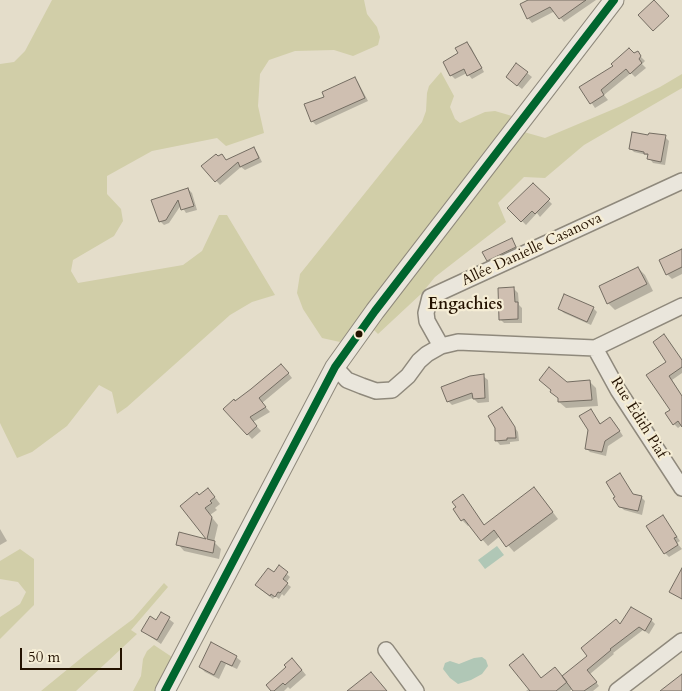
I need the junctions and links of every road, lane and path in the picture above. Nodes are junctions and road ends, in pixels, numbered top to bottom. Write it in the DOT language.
graph roads {
  1 [pos="614,0"];
  2 [pos="682,181"];
  3 [pos="682,306"];
  4 [pos="441,346"];
  5 [pos="595,348"];
  6 [pos="335,367"];
  7 [pos="682,488"];
  8 [pos="682,641"];
  9 [pos="386,650"];
  10 [pos="165,691"];
  11 [pos="416,691"];
  12 [pos="616,691"];
  1 -- 6 [label="street"];
  2 -- 4 [label="street, Allée Danielle Casanova"];
  3 -- 5 [label="street"];
  4 -- 5 [label="street"];
  4 -- 6 [label="street"];
  5 -- 7 [label="street, Rue Édith Piaf"];
  6 -- 10 [label="street"];
  8 -- 12 [label="street"];
  9 -- 11 [label="street"];
}
